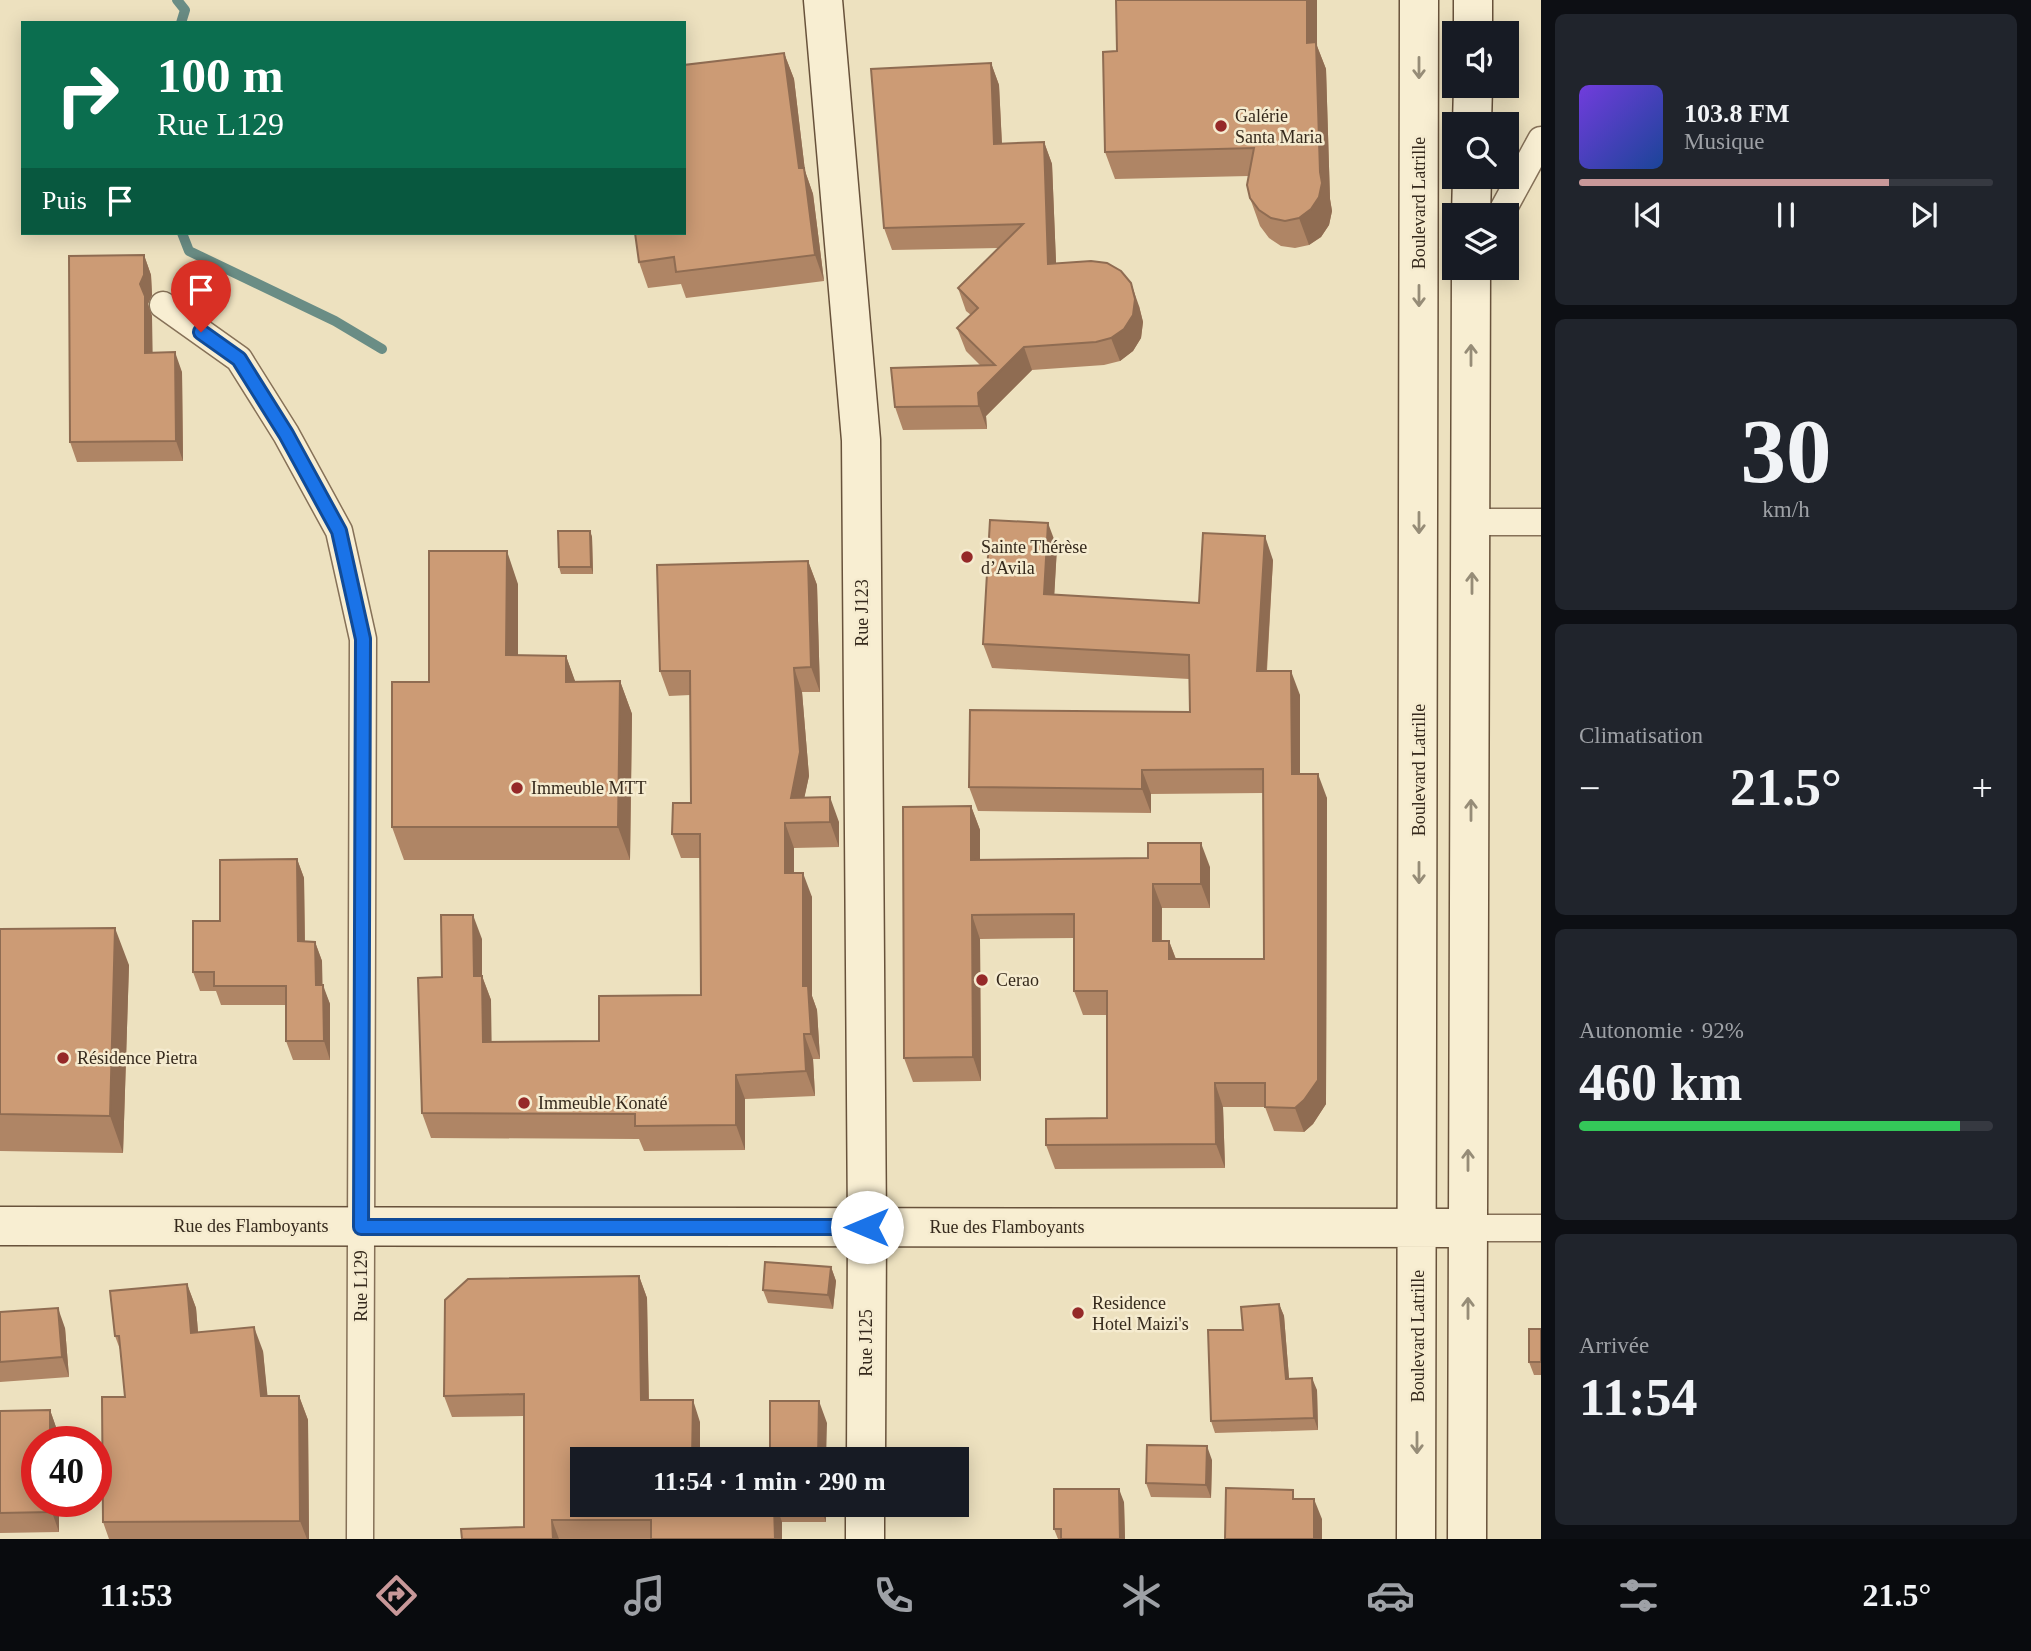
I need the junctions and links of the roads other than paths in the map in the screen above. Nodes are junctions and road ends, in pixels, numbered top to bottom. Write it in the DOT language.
graph roads {
  1 [pos="823,0"];
  2 [pos="1419,0"];
  3 [pos="1474,0"];
  4 [pos="1473,21"];
  5 [pos="1541,140"];
  6 [pos="1507,203"];
  7 [pos="1472,280"];
  8 [pos="163,305"];
  9 [pos="1472,522"];
  10 [pos="1541,522"];
  11 [pos="0,1226"];
  12 [pos="361,1227"];
  13 [pos="867,1227"];
  14 [pos="1418,1228"];
  15 [pos="1468,1228"];
  16 [pos="1541,1228"];
  17 [pos="866,1447"];
  18 [pos="865,1517"];
  19 [pos="360,1539"];
  20 [pos="865,1539"];
  21 [pos="1416,1539"];
  22 [pos="1467,1539"];
  1 -- 13 [label="street, Rue J123"];
  2 -- 14 [label="street, Boulevard Latrille, one-way"];
  3 -- 4 [label="street"];
  5 -- 6 [label="street"];
  9 -- 7 [label="street, one-way"];
  8 -- 12 [label="street, Rue L129"];
  9 -- 10 [label="street"];
  15 -- 9 [label="street, one-way"];
  11 -- 12 [label="street, Rue des Flamboyants"];
  12 -- 13 [label="street, Rue des Flamboyants"];
  12 -- 19 [label="street, Rue L129"];
  13 -- 14 [label="street, Rue des Flamboyants"];
  13 -- 17 [label="street, Rue J125"];
  14 -- 15 [label="street, Rue des Flamboyants"];
  14 -- 21 [label="street, Boulevard Latrille, one-way"];
  15 -- 16 [label="street"];
  22 -- 15 [label="street, one-way"];
  18 -- 20 [label="street"];
}
